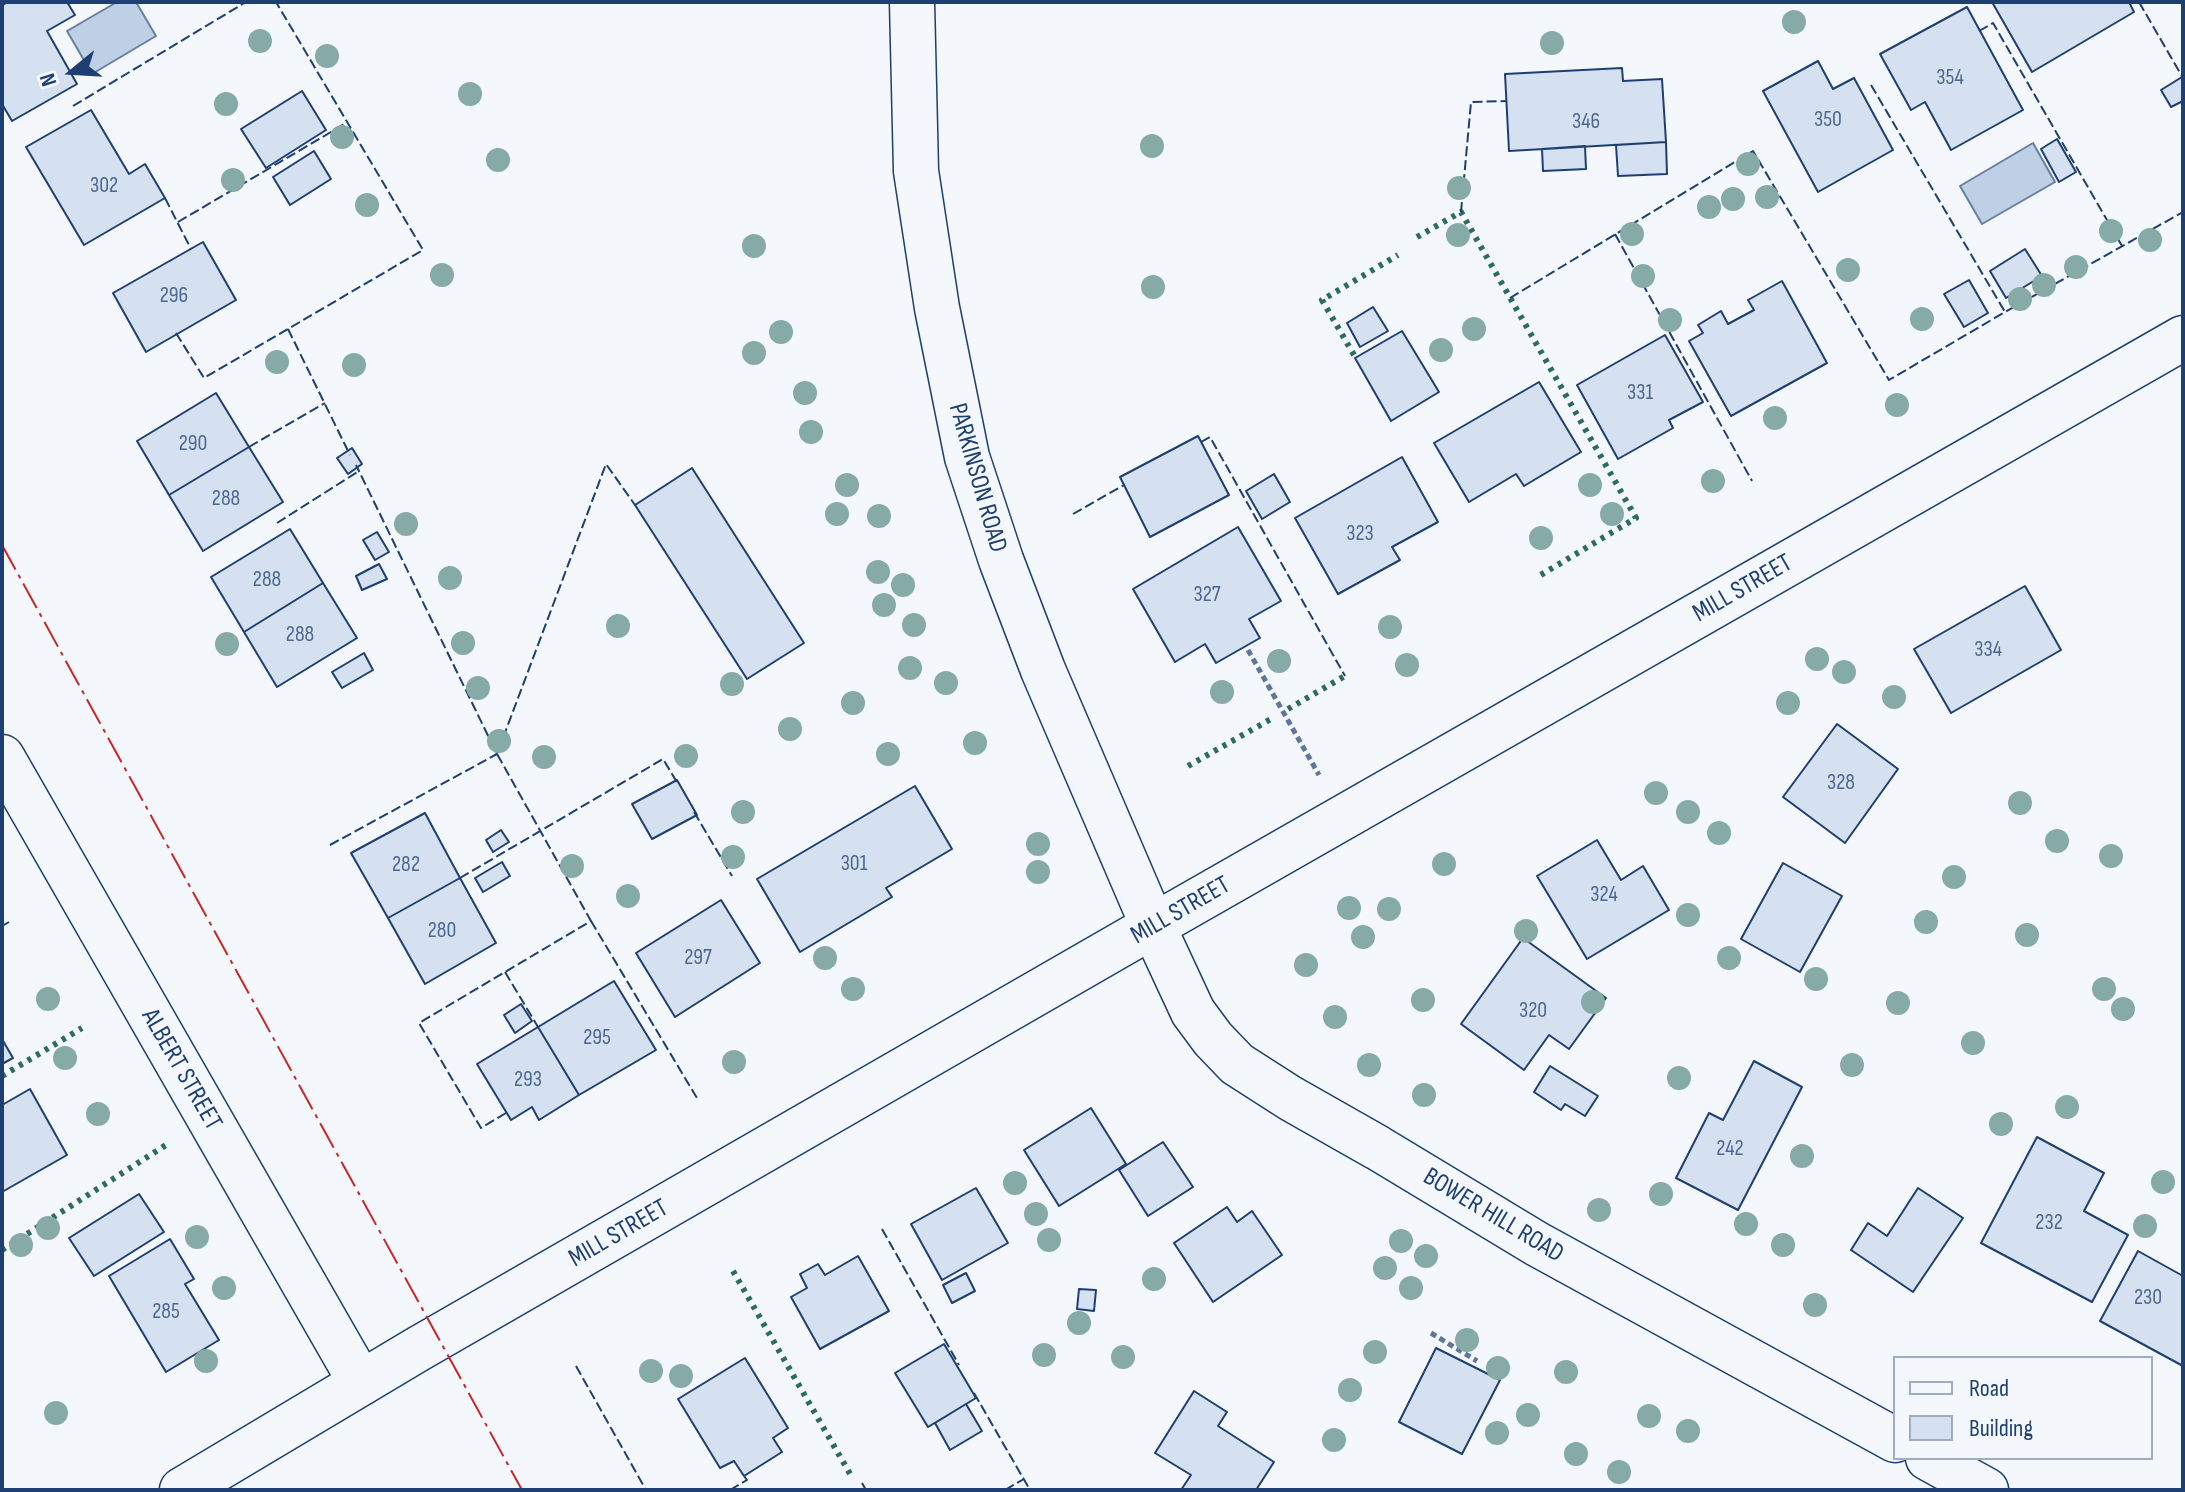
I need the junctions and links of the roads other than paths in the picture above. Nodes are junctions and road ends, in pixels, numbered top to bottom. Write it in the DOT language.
graph roads {
  1 [pos="912,2"];
  2 [pos="2183,338"];
  3 [pos="2,757"];
  4 [pos="1153,926"];
  5 [pos="361,1383"];
  6 [pos="1893,1439"];
  7 [pos="1932,1460"];
  8 [pos="182,1490"];
  9 [pos="1986,1490"];
  1 -- 4 [label="main road, PARKINSON ROAD"];
  2 -- 4 [label="main road, MILL STREET"];
  3 -- 5 [label="main road, ALBERT STREET"];
  4 -- 5 [label="main road, MILL STREET"];
  4 -- 6 [label="main road, BOWER HILL ROAD"];
  5 -- 8 [label="main road, MILL STREET"];
  7 -- 9 [label="main road"];
}
